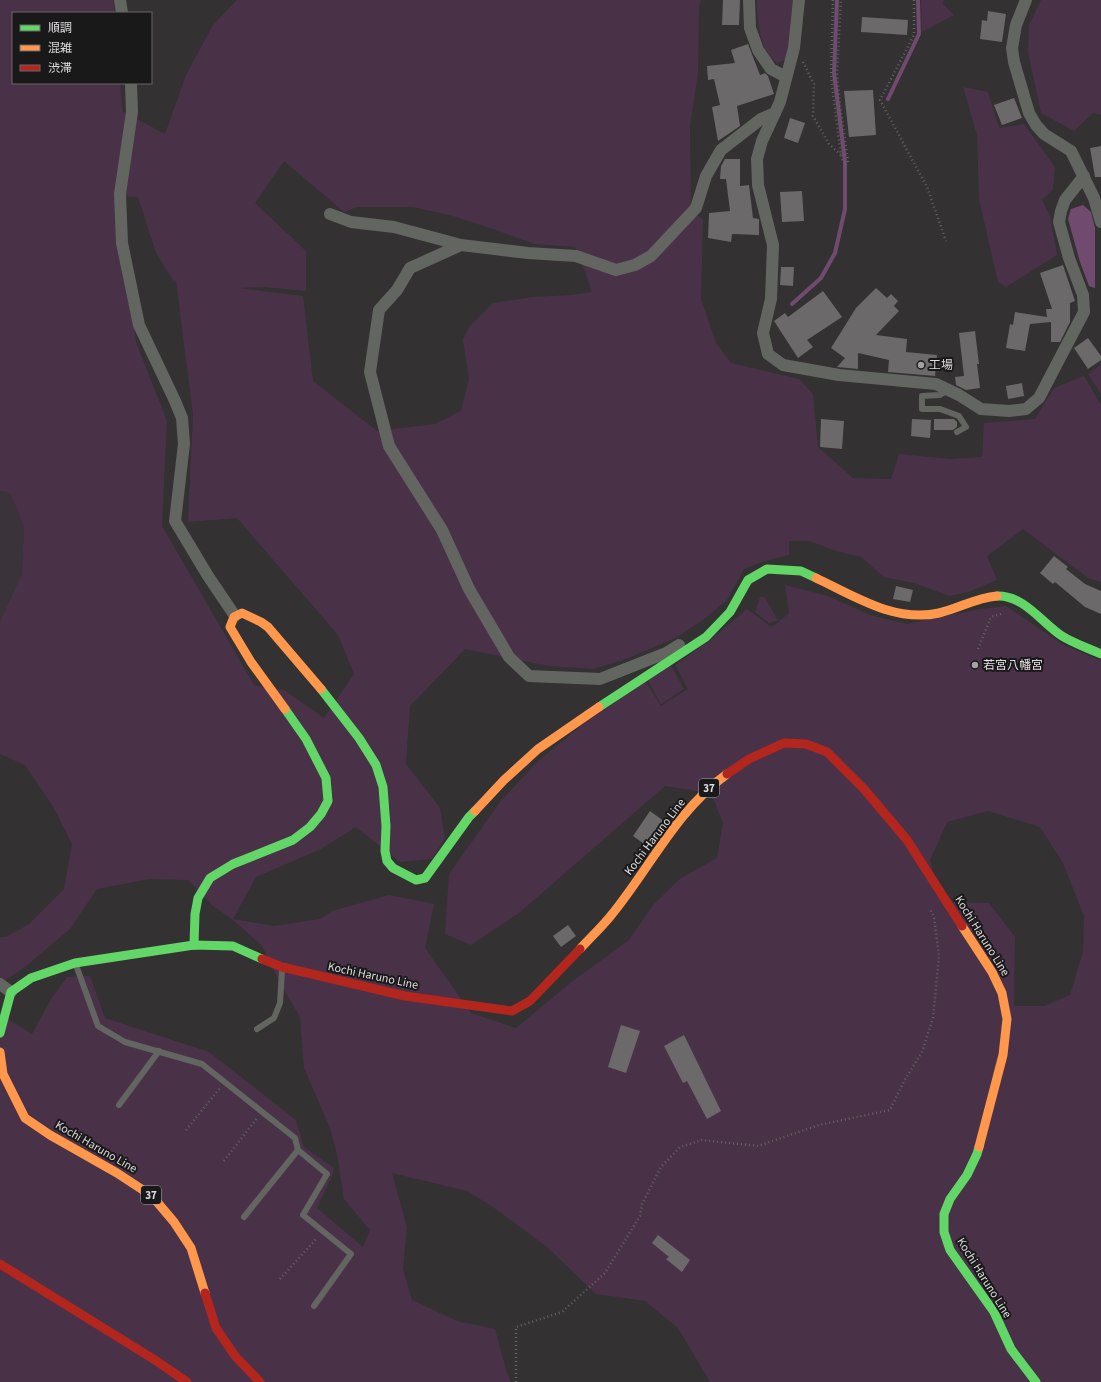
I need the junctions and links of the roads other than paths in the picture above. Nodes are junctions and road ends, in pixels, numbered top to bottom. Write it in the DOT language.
graph roads {
  1 [pos="120,0"];
  2 [pos="749,0"];
  3 [pos="799,0"];
  4 [pos="1026,0"];
  5 [pos="122,12"];
  6 [pos="786,77"];
  7 [pos="131,84"];
  8 [pos="775,113"];
  9 [pos="1084,176"];
  10 [pos="330,214"];
  11 [pos="1101,222"];
  12 [pos="461,245"];
  13 [pos="948,390"];
  14 [pos="957,432"];
  15 [pos="730,612"];
  16 [pos="235,616"];
  17 [pos="1101,654"];
  18 [pos="194,946"];
  19 [pos="75,963"];
  20 [pos="282,967"];
  21 [pos="0,984"];
  22 [pos="12,992"];
  23 [pos="257,1029"];
  24 [pos="0,1033"];
  25 [pos="159,1051"];
  26 [pos="0,1052"];
  27 [pos="119,1105"];
  28 [pos="298,1150"];
  29 [pos="244,1217"];
  30 [pos="0,1264"];
  31 [pos="314,1306"];
  32 [pos="188,1382"];
  33 [pos="260,1382"];
  34 [pos="1036,1382"];
  1 -- 5 [label="street"];
  2 -- 6 [label="street"];
  3 -- 6 [label="street"];
  4 -- 9 [label="street"];
  6 -- 8 [label="street"];
  7 -- 16 [label="street"];
  8 -- 12 [label="street"];
  8 -- 13 [label="street"];
  9 -- 11 [label="street"];
  9 -- 13 [label="street"];
  10 -- 12 [label="street"];
  12 -- 15 [label="street"];
  13 -- 14 [label="lane"];
  15 -- 16 [label="main road"];
  15 -- 17 [label="main road"];
  16 -- 18 [label="main road"];
  18 -- 19 [label="main road, Kochi Haruno Line / 37"];
  18 -- 20 [label="main road, Kochi Haruno Line / 37"];
  19 -- 22 [label="main road, Kochi Haruno Line / 37"];
  19 -- 25 [label="lane"];
  20 -- 23 [label="lane"];
  20 -- 34 [label="main road, Kochi Haruno Line / 37"];
  21 -- 22 [label="street"];
  22 -- 24 [label="main road"];
  25 -- 27 [label="lane"];
  25 -- 28 [label="lane"];
  26 -- 33 [label="main road, Kochi Haruno Line / 37"];
  28 -- 29 [label="lane"];
  28 -- 31 [label="lane"];
  30 -- 32 [label="main road"];
}
